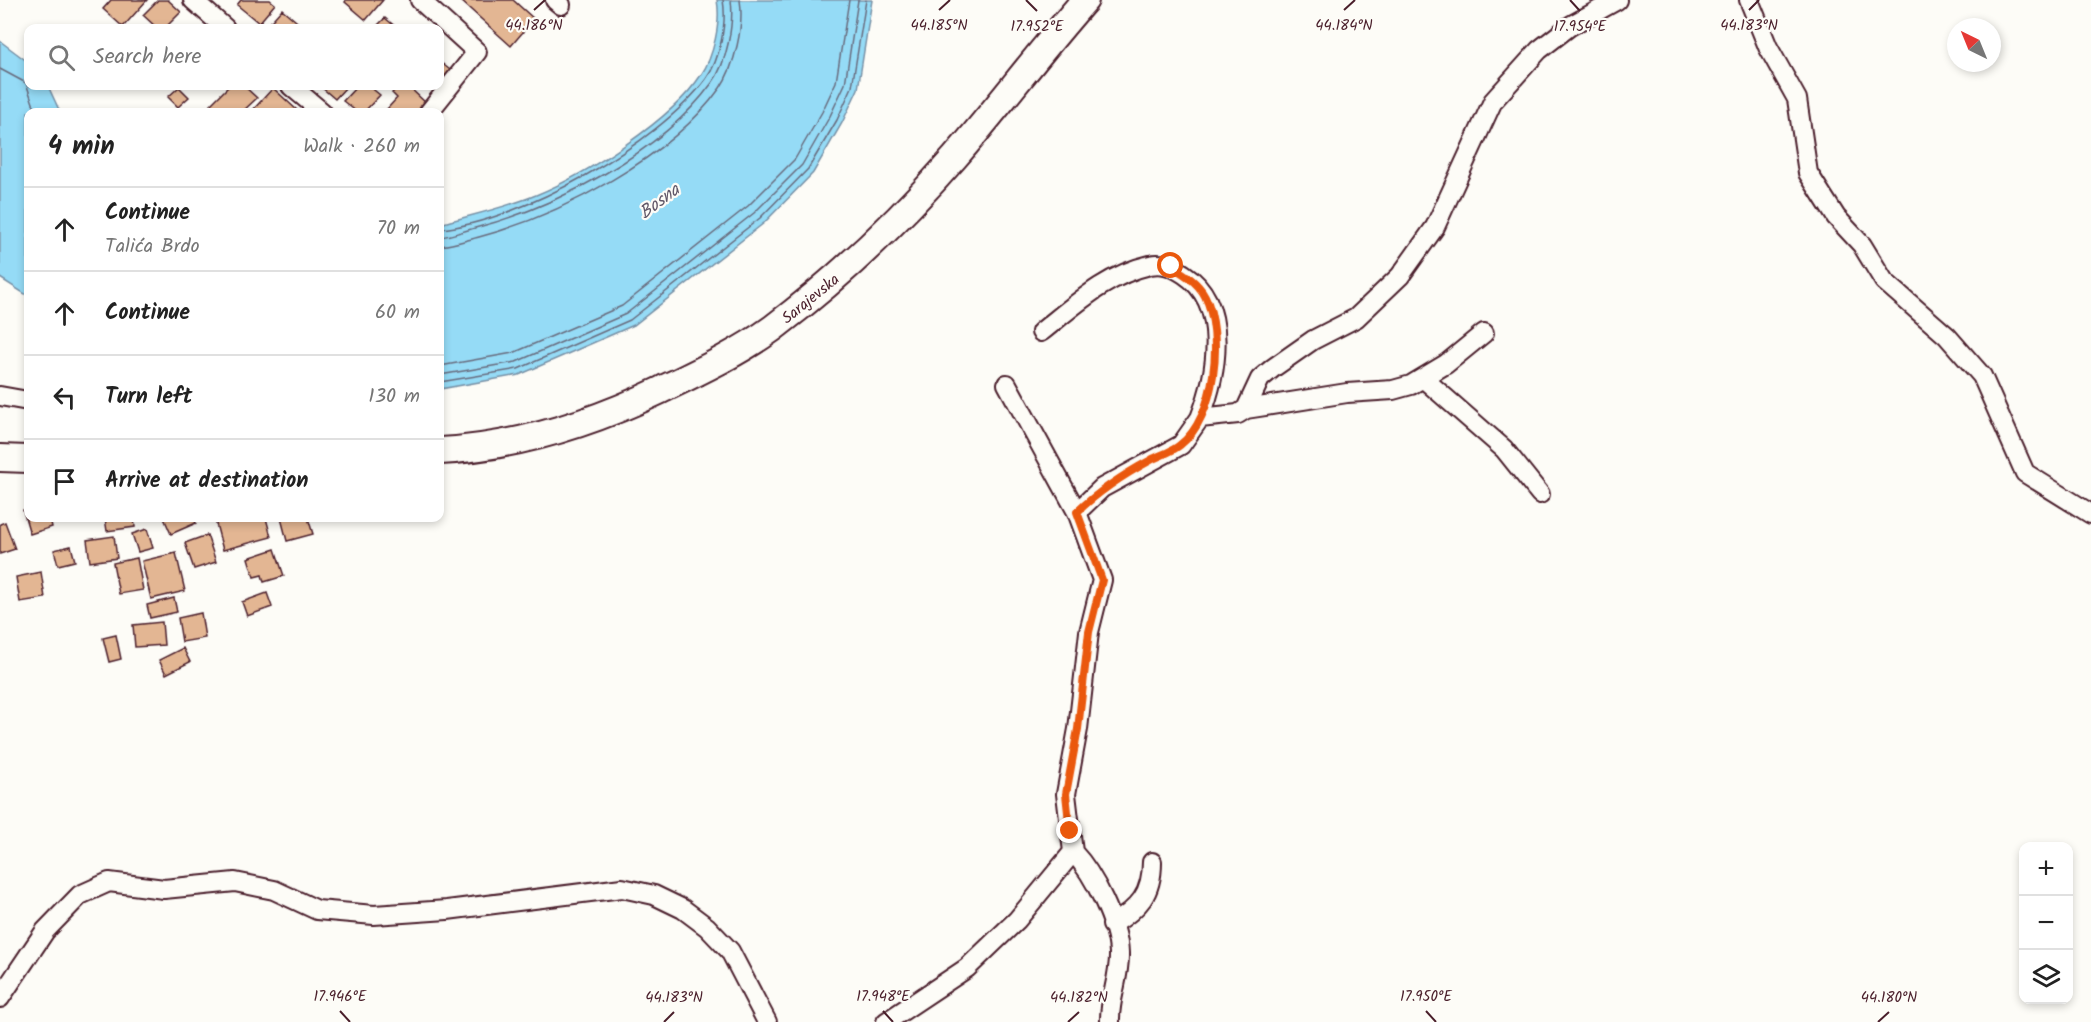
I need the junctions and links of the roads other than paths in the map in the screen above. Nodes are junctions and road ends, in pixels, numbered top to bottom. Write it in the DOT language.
graph roads {
  1 [pos="193,0"];
  2 [pos="420,0"];
  3 [pos="1085,0"];
  4 [pos="1617,0"];
  5 [pos="1749,0"];
  6 [pos="220,24"];
  7 [pos="296,90"];
  8 [pos="317,108"];
  9 [pos="432,108"];
  10 [pos="1041,332"];
  11 [pos="1485,333"];
  12 [pos="1424,379"];
  13 [pos="1007,384"];
  14 [pos="0,396"];
  15 [pos="24,400"];
  16 [pos="1246,409"];
  17 [pos="1200,418"];
  18 [pos="444,451"];
  19 [pos="0,458"];
  20 [pos="24,459"];
  21 [pos="1540,494"];
  22 [pos="1077,512"];
  23 [pos="2091,514"];
  24 [pos="1073,852"];
  25 [pos="1152,862"];
  26 [pos="1112,925"];
  27 [pos="0,998"];
  28 [pos="767,1022"];
  29 [pos="886,1022"];
  30 [pos="1110,1022"];
  1 -- 6 [label="street"];
  2 -- 9 [label="street"];
  3 -- 18 [label="main road, Sarajevska"];
  4 -- 16 [label="street"];
  5 -- 23 [label="street"];
  7 -- 8 [label="street"];
  10 -- 17 [label="street"];
  11 -- 12 [label="street"];
  12 -- 16 [label="street"];
  12 -- 21 [label="street"];
  13 -- 22 [label="street"];
  14 -- 15 [label="street"];
  16 -- 17 [label="street"];
  17 -- 22 [label="street"];
  19 -- 20 [label="main road"];
  22 -- 24 [label="street"];
  24 -- 26 [label="street"];
  24 -- 29 [label="street"];
  25 -- 26 [label="street"];
  26 -- 30 [label="street"];
  27 -- 28 [label="street"];
}
